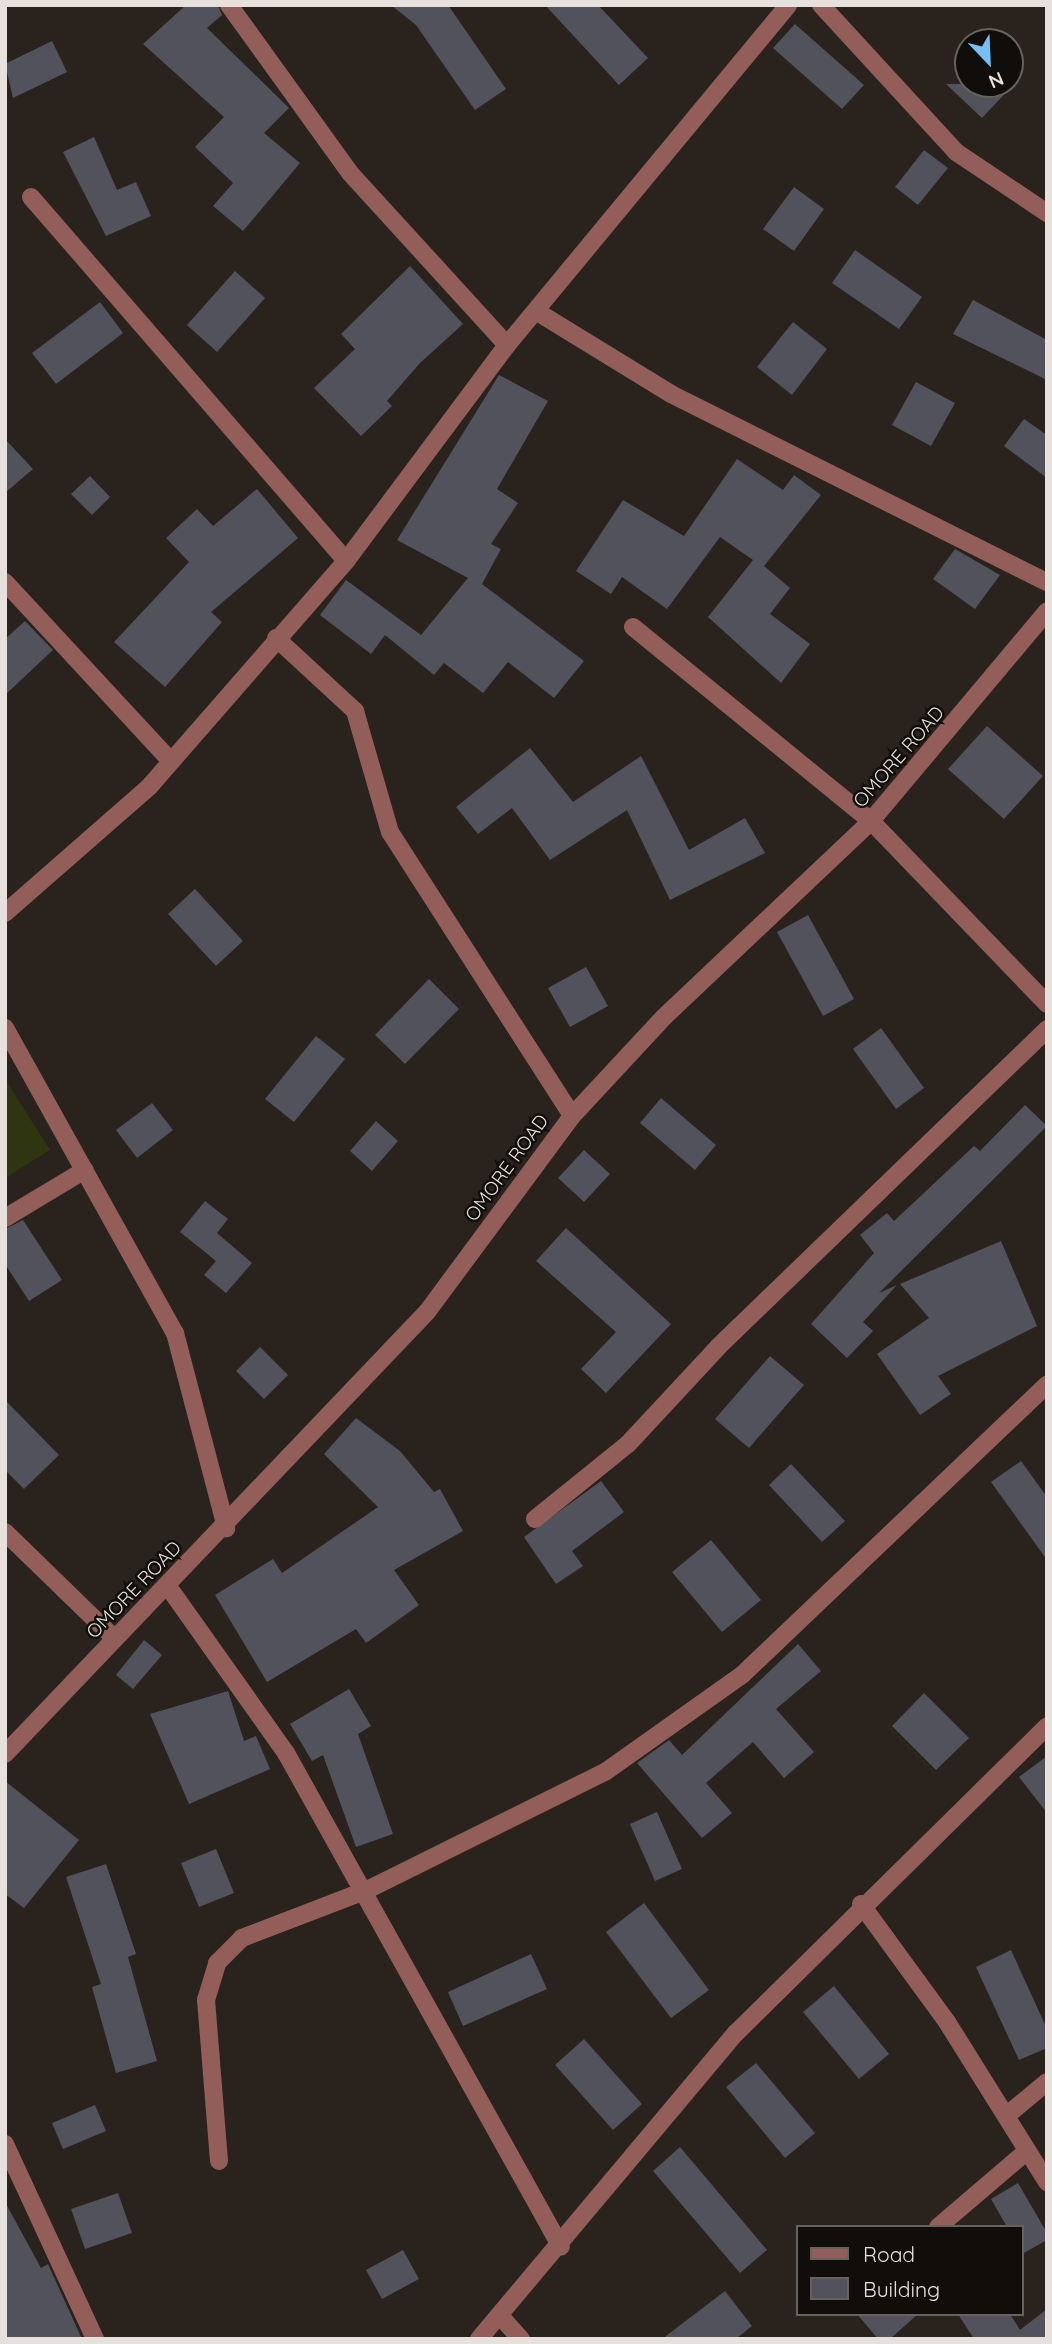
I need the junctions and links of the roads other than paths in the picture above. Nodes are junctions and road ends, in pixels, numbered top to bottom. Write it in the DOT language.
graph roads {
  1 [pos="229,5"];
  2 [pos="788,5"];
  3 [pos="821,5"];
  4 [pos="31,197"];
  5 [pos="1047,213"];
  6 [pos="539,313"];
  7 [pos="507,345"];
  8 [pos="346,561"];
  9 [pos="5,582"];
  10 [pos="1047,582"];
  11 [pos="1047,611"];
  12 [pos="633,627"];
  13 [pos="276,638"];
  14 [pos="171,761"];
  15 [pos="871,821"];
  16 [pos="5,913"];
  17 [pos="1047,1004"];
  18 [pos="5,1028"];
  19 [pos="1047,1029"];
  20 [pos="572,1116"];
  21 [pos="85,1170"];
  22 [pos="5,1218"];
  23 [pos="1047,1385"];
  24 [pos="535,1519"];
  25 [pos="226,1528"];
  26 [pos="5,1532"];
  27 [pos="167,1585"];
  28 [pos="115,1639"];
  29 [pos="1047,1726"];
  30 [pos="5,1754"];
  31 [pos="367,1890"];
  32 [pos="861,1904"];
  33 [pos="1047,2082"];
  34 [pos="1006,2116"];
  35 [pos="1027,2151"];
  36 [pos="8,2155"];
  37 [pos="219,2161"];
  38 [pos="1047,2182"];
  39 [pos="940,2225"];
  40 [pos="561,2247"];
  41 [pos="501,2317"];
  42 [pos="95,2339"];
  43 [pos="479,2339"];
  44 [pos="521,2339"];
  1 -- 7 [label="street"];
  2 -- 6 [label="street"];
  3 -- 5 [label="street"];
  4 -- 8 [label="street"];
  6 -- 7 [label="street"];
  6 -- 10 [label="street"];
  7 -- 8 [label="street"];
  8 -- 13 [label="street"];
  9 -- 14 [label="street"];
  11 -- 15 [label="street, OMORE ROAD"];
  12 -- 15 [label="street"];
  13 -- 14 [label="street"];
  13 -- 20 [label="street"];
  14 -- 16 [label="street"];
  15 -- 17 [label="street"];
  15 -- 20 [label="street, OMORE ROAD"];
  18 -- 21 [label="street"];
  19 -- 24 [label="street"];
  20 -- 25 [label="street, OMORE ROAD"];
  21 -- 22 [label="street"];
  21 -- 25 [label="street"];
  23 -- 31 [label="street"];
  25 -- 27 [label="street, OMORE ROAD"];
  26 -- 28 [label="street"];
  27 -- 28 [label="street, OMORE ROAD"];
  27 -- 31 [label="street"];
  28 -- 30 [label="street, OMORE ROAD"];
  29 -- 32 [label="street"];
  31 -- 37 [label="street"];
  31 -- 40 [label="street"];
  32 -- 34 [label="street"];
  32 -- 40 [label="street"];
  33 -- 34 [label="street"];
  34 -- 35 [label="street"];
  35 -- 38 [label="street"];
  35 -- 39 [label="street"];
  36 -- 42 [label="street"];
  40 -- 41 [label="street"];
  41 -- 43 [label="street"];
  41 -- 44 [label="street"];
}
